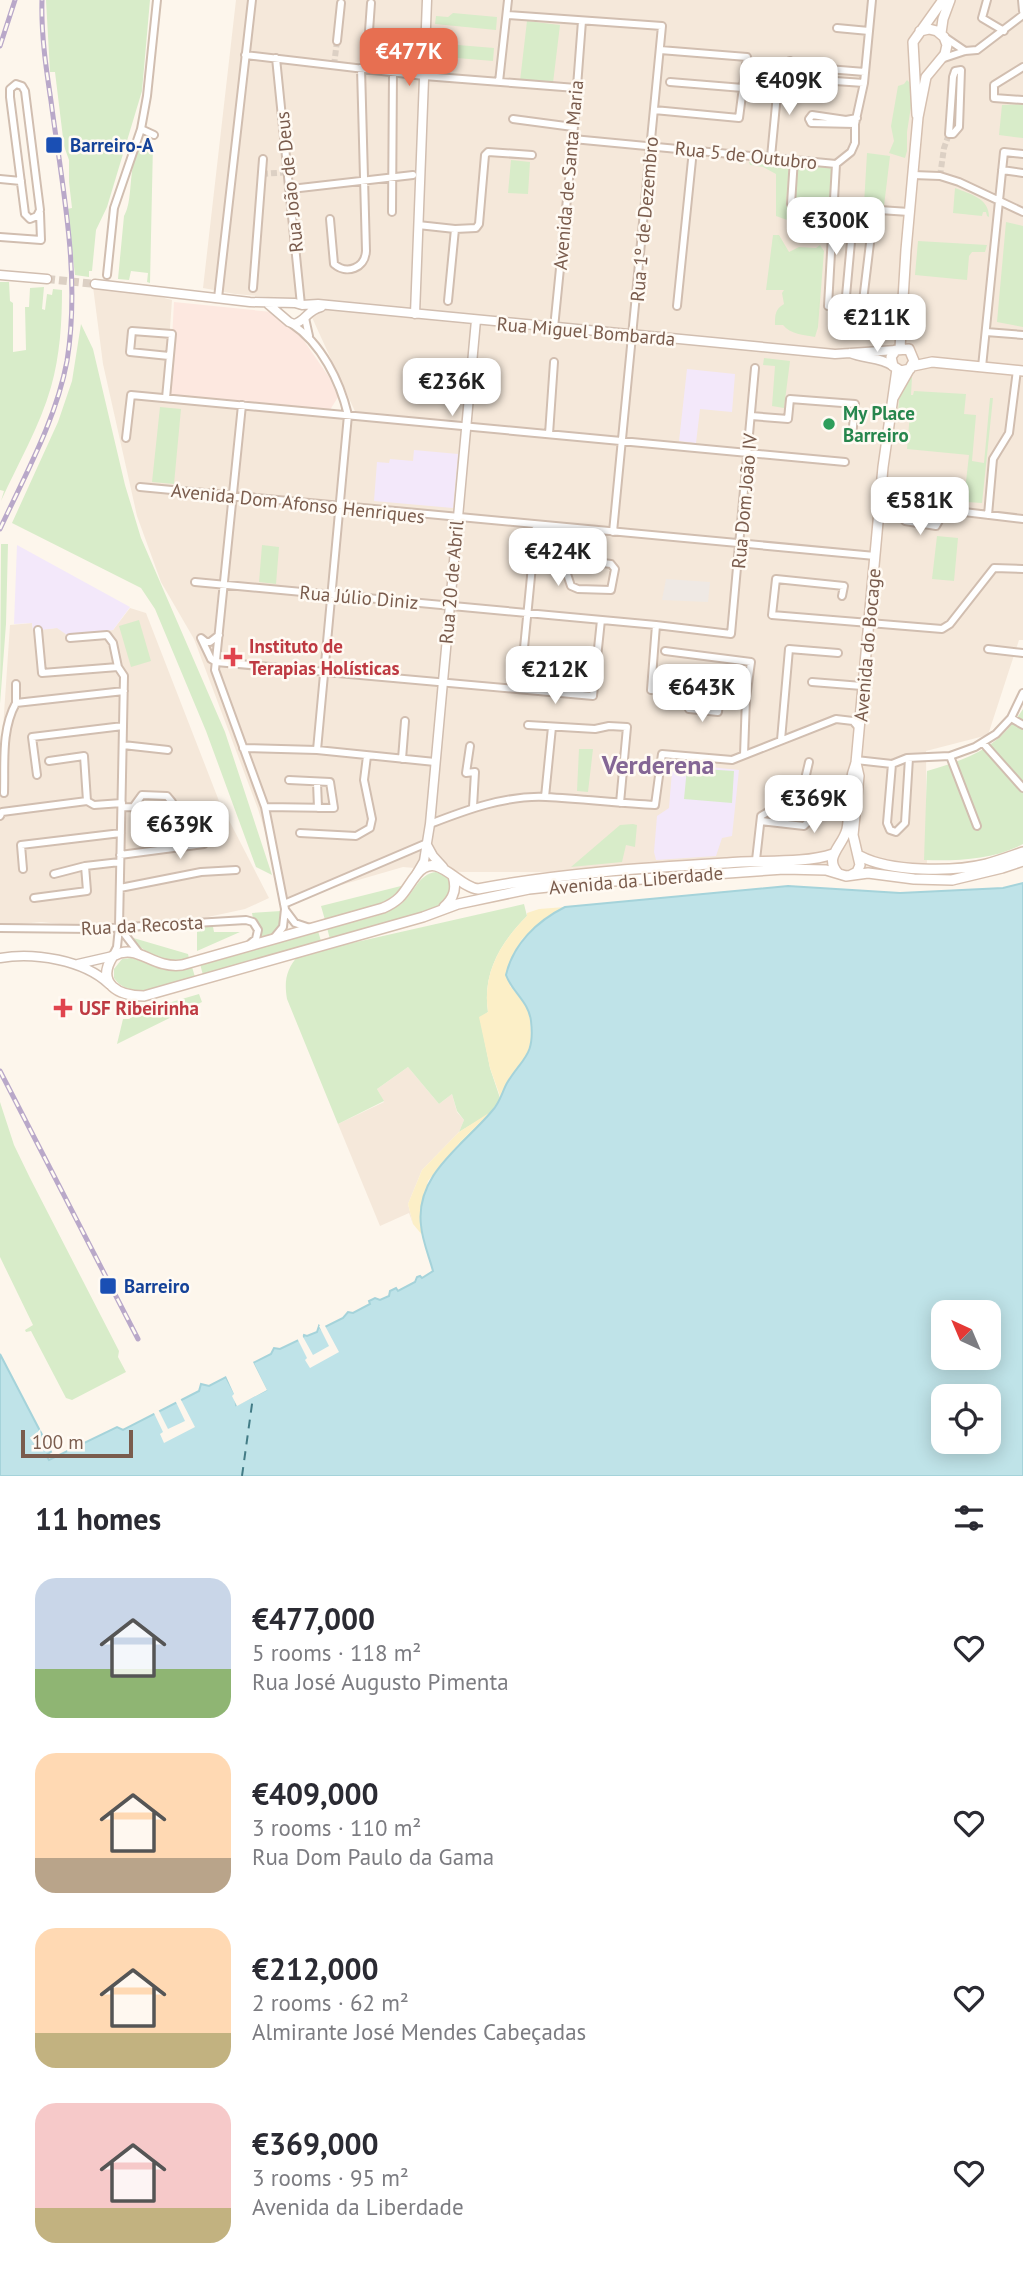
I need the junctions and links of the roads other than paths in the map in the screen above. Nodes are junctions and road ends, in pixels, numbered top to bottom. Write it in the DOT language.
graph roads {
  1 [pos="157,0"];
  2 [pos="252,0"];
  3 [pos="427,0"];
  4 [pos="508,0"];
  5 [pos="872,0"];
  6 [pos="943,0"];
  7 [pos="950,0"];
  8 [pos="987,0"];
  9 [pos="1022,0"];
  10 [pos="371,3"];
  11 [pos="341,4"];
  12 [pos="1023,13"];
  13 [pos="507,15"];
  14 [pos="582,21"];
  15 [pos="837,28"];
  16 [pos="869,31"];
  17 [pos="920,31"];
  18 [pos="1004,31"];
  19 [pos="943,35"];
  20 [pos="337,41"];
  21 [pos="368,45"];
  22 [pos="660,50"];
  23 [pos="965,51"];
  24 [pos="245,55"];
  25 [pos="915,55"];
  26 [pos="276,58"];
  27 [pos="941,60"];
  28 [pos="790,61"];
  29 [pos="806,62"];
  30 [pos="1023,67"];
  31 [pos="361,68"];
  32 [pos="815,68"];
  33 [pos="393,72"];
  34 [pos="865,72"];
  35 [pos="779,74"];
  36 [pos="424,76"];
  37 [pos="953,77"];
  38 [pos="789,78"];
  39 [pos="499,82"];
  40 [pos="670,82"];
  41 [pos="864,83"];
  42 [pos="576,88"];
  43 [pos="743,88"];
  44 [pos="1023,100"];
  45 [pos="654,110"];
  46 [pos="918,117"];
  47 [pos="513,119"];
  48 [pos="856,121"];
  49 [pos="573,127"];
  50 [pos="141,129"];
  51 [pos="154,135"];
  52 [pos="573,139"];
  53 [pos="650,145"];
  54 [pos="693,150"];
  55 [pos="1023,154"];
  56 [pos="532,155"];
  57 [pos="771,157"];
  58 [pos="263,159"];
  59 [pos="794,159"];
  60 [pos="836,164"];
  61 [pos="1002,170"];
  62 [pos="1023,173"];
  63 [pos="413,175"];
  64 [pos="913,175"];
  65 [pos="392,177"];
  66 [pos="0,179"];
  67 [pos="366,180"];
  68 [pos="21,181"];
  69 [pos="290,189"];
  70 [pos="998,201"];
  71 [pos="831,208"];
  72 [pos="854,209"];
  73 [pos="874,210"];
  74 [pos="392,212"];
  75 [pos="909,212"];
  76 [pos="1023,212"];
  77 [pos="40,213"];
  78 [pos="330,219"];
  79 [pos="418,225"];
  80 [pos="455,229"];
  81 [pos="0,237"];
  82 [pos="0,275"];
  83 [pos="107,275"];
  84 [pos="47,279"];
  85 [pos="95,284"];
  86 [pos="253,288"];
  87 [pos="218,298"];
  88 [pos="448,301"];
  89 [pos="267,303"];
  90 [pos="677,306"];
  91 [pos="845,307"];
  92 [pos="301,309"];
  93 [pos="415,314"];
  94 [pos="288,320"];
  95 [pos="476,320"];
  96 [pos="554,328"];
  97 [pos="986,332"];
  98 [pos="634,335"];
  99 [pos="1023,335"];
  100 [pos="309,336"];
  101 [pos="848,352"];
  102 [pos="169,356"];
  103 [pos="907,356"];
  104 [pos="554,362"];
  105 [pos="982,367"];
  106 [pos="755,368"];
  107 [pos="895,368"];
  108 [pos="1020,370"];
  109 [pos="166,398"];
  110 [pos="1014,398"];
  111 [pos="1023,400"];
  112 [pos="891,402"];
  113 [pos="242,405"];
  114 [pos="348,415"];
  115 [pos="751,416"];
  116 [pos="466,426"];
  117 [pos="549,434"];
  118 [pos="126,438"];
  119 [pos="852,438"];
  120 [pos="621,441"];
  121 [pos="747,452"];
  122 [pos="845,462"];
  123 [pos="140,487"];
  124 [pos="233,496"];
  125 [pos="880,502"];
  126 [pos="897,505"];
  127 [pos="340,506"];
  128 [pos="945,510"];
  129 [pos="988,515"];
  130 [pos="457,518"];
  131 [pos="1023,519"];
  132 [pos="536,525"];
  133 [pos="564,528"];
  134 [pos="612,532"];
  135 [pos="740,544"];
  136 [pos="875,556"];
  137 [pos="563,558"];
  138 [pos="1023,569"];
  139 [pos="195,582"];
  140 [pos="224,585"];
  141 [pos="331,594"];
  142 [pos="842,596"];
  143 [pos="449,605"];
  144 [pos="528,613"];
  145 [pos="601,620"];
  146 [pos="868,623"];
  147 [pos="656,625"];
  148 [pos="38,630"];
  149 [pos="731,634"];
  150 [pos="219,635"];
  151 [pos="70,638"];
  152 [pos="988,649"];
  153 [pos="665,651"];
  154 [pos="838,653"];
  155 [pos="1023,653"];
  156 [pos="216,662"];
  157 [pos="118,667"];
  158 [pos="324,673"];
  159 [pos="442,682"];
  160 [pos="812,682"];
  161 [pos="16,684"];
  162 [pos="862,686"];
  163 [pos="520,689"];
  164 [pos="124,691"];
  165 [pos="690,693"];
  166 [pos="1023,693"];
  167 [pos="720,695"];
  168 [pos="746,698"];
  169 [pos="16,703"];
  170 [pos="1011,718"];
  171 [pos="405,721"];
  172 [pos="528,725"];
  173 [pos="1023,725"];
  174 [pos="123,726"];
  175 [pos="552,727"];
  176 [pos="859,728"];
  177 [pos="781,740"];
  178 [pos="982,743"];
  179 [pos="123,746"];
  180 [pos="470,746"];
  181 [pos="243,748"];
  182 [pos="168,750"];
  183 [pos="317,750"];
  184 [pos="744,755"];
  185 [pos="367,756"];
  186 [pos="950,757"];
  187 [pos="909,758"];
  188 [pos="402,759"];
  189 [pos="48,761"];
  190 [pos="856,761"];
  191 [pos="435,762"];
  192 [pos="809,762"];
  193 [pos="892,764"];
  194 [pos="37,775"];
  195 [pos="289,780"];
  196 [pos="317,782"];
  197 [pos="1023,788"];
  198 [pos="804,792"];
  199 [pos="4,793"];
  200 [pos="849,796"];
  201 [pos="545,797"];
  202 [pos="87,801"];
  203 [pos="620,803"];
  204 [pos="122,805"];
  205 [pos="134,806"];
  206 [pos="265,807"];
  207 [pos="473,807"];
  208 [pos="318,808"];
  209 [pos="1,814"];
  210 [pos="761,821"];
  211 [pos="430,824"];
  212 [pos="977,826"];
  213 [pos="215,827"];
  214 [pos="121,833"];
  215 [pos="300,833"];
  216 [pos="427,844"];
  217 [pos="1023,852"];
  218 [pos="834,853"];
  219 [pos="859,854"];
  220 [pos="120,858"];
  221 [pos="757,860"];
  222 [pos="1023,861"];
  223 [pos="85,866"];
  224 [pos="443,867"];
  225 [pos="23,869"];
  226 [pos="236,870"];
  227 [pos="838,873"];
  228 [pos="54,874"];
  229 [pos="416,875"];
  230 [pos="453,876"];
  231 [pos="850,876"];
  232 [pos="120,887"];
  233 [pos="34,898"];
  234 [pos="284,907"];
  235 [pos="437,912"];
  236 [pos="119,927"];
  237 [pos="0,928"];
  238 [pos="312,928"];
  239 [pos="272,939"];
  240 [pos="247,947"];
  241 [pos="113,956"];
  242 [pos="142,956"];
  243 [pos="0,958"];
  244 [pos="72,964"];
  245 [pos="111,985"];
  1 -- 50 [label="street"];
  2 -- 24 [label="street"];
  3 -- 36 [label="street"];
  4 -- 13 [label="street"];
  5 -- 16 [label="street"];
  6 -- 17 [label="main road"];
  7 -- 19 [label="main road"];
  8 -- 18 [label="street"];
  9 -- 12 [label="street"];
  10 -- 21 [label="street"];
  11 -- 20 [label="street"];
  12 -- 18 [label="street"];
  13 -- 14 [label="street"];
  13 -- 39 [label="street"];
  14 -- 22 [label="street, Rua 1º de Dezembro"];
  14 -- 42 [label="street, Avenida de Santa Maria"];
  15 -- 16 [label="street"];
  16 -- 34 [label="street"];
  17 -- 19 [label="main road"];
  17 -- 25 [label="main road"];
  18 -- 23 [label="street"];
  19 -- 23 [label="street"];
  19 -- 27 [label="main road"];
  22 -- 43 [label="street"];
  22 -- 45 [label="street, Rua 1º de Dezembro"];
  23 -- 27 [label="street"];
  24 -- 26 [label="street"];
  24 -- 87 [label="street"];
  25 -- 27 [label="main road"];
  25 -- 46 [label="main road"];
  26 -- 31 [label="street"];
  26 -- 69 [label="street, Rua João de Deus"];
  27 -- 46 [label="main road"];
  28 -- 35 [label="street"];
  29 -- 32 [label="street"];
  30 -- 44 [label="street"];
  31 -- 33 [label="street"];
  31 -- 67 [label="street"];
  32 -- 34 [label="street"];
  32 -- 41 [label="street"];
  33 -- 36 [label="street"];
  33 -- 65 [label="street"];
  34 -- 41 [label="street"];
  35 -- 38 [label="street"];
  35 -- 57 [label="street"];
  36 -- 39 [label="street"];
  36 -- 79 [label="street"];
  37 -- 37 [label="street"];
  39 -- 42 [label="street"];
  40 -- 43 [label="street"];
  41 -- 48 [label="street"];
  42 -- 49 [label="street, Avenida de Santa Maria"];
  43 -- 45 [label="street"];
  45 -- 53 [label="street, Rua 1º de Dezembro"];
  46 -- 64 [label="main road"];
  47 -- 49 [label="street"];
  48 -- 48 [label="street"];
  48 -- 60 [label="street"];
  49 -- 52 [label="street, Avenida de Santa Maria"];
  50 -- 51 [label="street"];
  50 -- 83 [label="street"];
  52 -- 53 [label="street, Rua 5 de Outubro"];
  52 -- 96 [label="street, Avenida de Santa Maria"];
  53 -- 54 [label="street, Rua 5 de Outubro"];
  53 -- 98 [label="street, Rua 1º de Dezembro"];
  54 -- 57 [label="street, Rua 5 de Outubro"];
  54 -- 90 [label="street"];
  55 -- 61 [label="street"];
  56 -- 80 [label="street"];
  57 -- 59 [label="street, Rua 5 de Outubro"];
  58 -- 86 [label="street"];
  59 -- 60 [label="street, Rua 5 de Outubro"];
  59 -- 71 [label="street"];
  60 -- 71 [label="street"];
  61 -- 62 [label="street"];
  61 -- 70 [label="street"];
  63 -- 65 [label="street"];
  64 -- 70 [label="street"];
  64 -- 75 [label="main road"];
  65 -- 67 [label="street"];
  65 -- 74 [label="street"];
  66 -- 68 [label="street"];
  67 -- 69 [label="street"];
  67 -- 78 [label="street"];
  68 -- 77 [label="street"];
  68 -- 77 [label="street"];
  69 -- 92 [label="street, Rua João de Deus"];
  70 -- 76 [label="street"];
  70 -- 97 [label="street"];
  71 -- 72 [label="street"];
  71 -- 91 [label="street"];
  72 -- 73 [label="street"];
  72 -- 91 [label="street"];
  73 -- 75 [label="street"];
  73 -- 91 [label="street"];
  75 -- 103 [label="main road"];
  77 -- 81 [label="street"];
  79 -- 80 [label="street"];
  79 -- 93 [label="street"];
  80 -- 88 [label="street"];
  82 -- 84 [label="street"];
  85 -- 87 [label="street, Rua Miguel Bombarda"];
  87 -- 89 [label="street, Rua Miguel Bombarda"];
  89 -- 92 [label="street, Rua Miguel Bombarda"];
  89 -- 94 [label="street"];
  92 -- 93 [label="street, Rua Miguel Bombarda"];
  92 -- 94 [label="street, Rua Miguel Bombarda"];
  92 -- 94 [label="street"];
  92 -- 100 [label="street, Rua João de Deus"];
  93 -- 95 [label="street, Rua Miguel Bombarda"];
  94 -- 100 [label="street"];
  95 -- 96 [label="street, Rua Miguel Bombarda"];
  95 -- 116 [label="street, Rua 20 de Abril"];
  96 -- 98 [label="street, Rua Miguel Bombarda"];
  97 -- 99 [label="street"];
  97 -- 105 [label="street"];
  98 -- 101 [label="street, Rua Miguel Bombarda"];
  98 -- 120 [label="street, Rua 1º de Dezembro"];
  100 -- 114 [label="street"];
  101 -- 103 [label="street, Rua Miguel Bombarda"];
  101 -- 107 [label="street, Rua Miguel Bombarda"];
  102 -- 102 [label="street"];
  102 -- 109 [label="street"];
  103 -- 105 [label="main road, Rua Miguel Bombarda"];
  103 -- 107 [label="main road"];
  103 -- 107 [label="main road, Avenida do Bocage"];
  103 -- 112 [label="main road, Avenida do Bocage"];
  104 -- 117 [label="street"];
  105 -- 108 [label="main road, Rua Miguel Bombarda"];
  106 -- 115 [label="street, Rua Dom João IV"];
  107 -- 112 [label="main road, Avenida do Bocage"];
  108 -- 110 [label="street"];
  109 -- 113 [label="street"];
  109 -- 118 [label="street"];
  110 -- 111 [label="street"];
  110 -- 129 [label="street"];
  112 -- 125 [label="main road, Avenida do Bocage"];
  113 -- 114 [label="street"];
  113 -- 124 [label="street"];
  114 -- 116 [label="street"];
  114 -- 127 [label="street"];
  115 -- 119 [label="street"];
  115 -- 121 [label="street, Rua Dom João IV"];
  116 -- 117 [label="street"];
  116 -- 130 [label="street, Rua 20 de Abril"];
  117 -- 120 [label="street"];
  120 -- 121 [label="street"];
  120 -- 134 [label="street, Rua 1º de Dezembro"];
  121 -- 122 [label="street"];
  121 -- 135 [label="street, Rua Dom João IV"];
  123 -- 124 [label="street, Avenida Dom Afonso Henriques"];
  124 -- 127 [label="street, Avenida Dom Afonso Henriques"];
  124 -- 140 [label="street"];
  125 -- 126 [label="street"];
  125 -- 136 [label="main road, Avenida do Bocage"];
  126 -- 128 [label="street"];
  126 -- 128 [label="street"];
  127 -- 130 [label="street, Avenida Dom Afonso Henriques"];
  127 -- 141 [label="street"];
  128 -- 129 [label="street"];
  129 -- 131 [label="street"];
  130 -- 132 [label="street, Avenida Dom Afonso Henriques"];
  130 -- 143 [label="street, Rua 20 de Abril"];
  132 -- 133 [label="street, Avenida Dom Afonso Henriques"];
  132 -- 144 [label="street"];
  133 -- 134 [label="street, Avenida Dom Afonso Henriques"];
  133 -- 137 [label="street"];
  134 -- 135 [label="street, Avenida Dom Afonso Henriques"];
  135 -- 136 [label="street, Avenida Dom Afonso Henriques"];
  135 -- 149 [label="street, Rua Dom João IV"];
  136 -- 146 [label="main road, Avenida do Bocage"];
  137 -- 137 [label="street"];
  138 -- 146 [label="street"];
  139 -- 140 [label="street, Rua Júlio Diniz"];
  140 -- 141 [label="street, Rua Júlio Diniz"];
  140 -- 150 [label="street"];
  141 -- 143 [label="street, Rua Júlio Diniz"];
  141 -- 158 [label="street"];
  142 -- 146 [label="street"];
  143 -- 144 [label="street, Rua Júlio Diniz"];
  143 -- 159 [label="street, Rua 20 de Abril"];
  144 -- 145 [label="street, Rua Júlio Diniz"];
  144 -- 163 [label="street"];
  145 -- 147 [label="street, Rua Júlio Diniz"];
  145 -- 163 [label="street"];
  146 -- 162 [label="main road, Avenida do Bocage"];
  147 -- 149 [label="street, Rua Júlio Diniz"];
  147 -- 165 [label="street"];
  148 -- 157 [label="street"];
  150 -- 156 [label="street"];
  150 -- 156 [label="street"];
  151 -- 157 [label="street"];
  152 -- 155 [label="street"];
  153 -- 168 [label="street"];
  154 -- 177 [label="street"];
  156 -- 158 [label="street"];
  156 -- 181 [label="street"];
  157 -- 164 [label="street"];
  158 -- 159 [label="street"];
  158 -- 183 [label="street"];
  159 -- 163 [label="street"];
  159 -- 191 [label="street, Rua 20 de Abril"];
  160 -- 162 [label="street"];
  161 -- 169 [label="street"];
  162 -- 176 [label="main road, Avenida do Bocage"];
  164 -- 169 [label="street"];
  164 -- 174 [label="street"];
  165 -- 167 [label="street"];
  165 -- 167 [label="street"];
  166 -- 170 [label="street"];
  167 -- 168 [label="street"];
  168 -- 184 [label="street"];
  169 -- 199 [label="street"];
  170 -- 173 [label="street"];
  170 -- 178 [label="street"];
  171 -- 188 [label="street"];
  172 -- 175 [label="street"];
  174 -- 179 [label="street"];
  174 -- 194 [label="street"];
  175 -- 201 [label="street"];
  175 -- 203 [label="street"];
  176 -- 177 [label="street"];
  176 -- 190 [label="main road, Avenida do Bocage"];
  177 -- 184 [label="street"];
  178 -- 186 [label="street"];
  178 -- 197 [label="street"];
  179 -- 182 [label="street"];
  179 -- 204 [label="street"];
  180 -- 207 [label="street"];
  181 -- 183 [label="street"];
  181 -- 206 [label="street"];
  183 -- 185 [label="street"];
  184 -- 203 [label="street"];
  185 -- 188 [label="street"];
  185 -- 215 [label="street"];
  186 -- 187 [label="street"];
  186 -- 212 [label="street"];
  187 -- 193 [label="street"];
  187 -- 193 [label="street"];
  188 -- 191 [label="street"];
  189 -- 202 [label="street"];
  190 -- 193 [label="street"];
  190 -- 200 [label="main road, Avenida do Bocage"];
  190 -- 219 [label="main road, Avenida do Bocage"];
  191 -- 211 [label="street, Rua 20 de Abril"];
  192 -- 198 [label="street"];
  195 -- 196 [label="street"];
  196 -- 208 [label="street"];
  196 -- 208 [label="street"];
  198 -- 200 [label="street"];
  198 -- 210 [label="street"];
  198 -- 210 [label="street"];
  200 -- 218 [label="main road, Avenida do Bocage"];
  201 -- 203 [label="street"];
  201 -- 207 [label="street"];
  202 -- 204 [label="street"];
  202 -- 209 [label="street"];
  204 -- 205 [label="street"];
  204 -- 214 [label="street"];
  205 -- 205 [label="street"];
  206 -- 208 [label="street"];
  206 -- 234 [label="street"];
  207 -- 211 [label="street"];
  210 -- 221 [label="street"];
  211 -- 216 [label="street, Rua 20 de Abril"];
  213 -- 220 [label="street"];
  214 -- 220 [label="street"];
  214 -- 225 [label="street"];
  216 -- 224 [label="street"];
  216 -- 229 [label="street, Rua 20 de Abril"];
  216 -- 234 [label="street"];
  217 -- 219 [label="main road"];
  218 -- 219 [label="main road"];
  218 -- 221 [label="main road, Avenida da Liberdade"];
  218 -- 227 [label="main road"];
  219 -- 231 [label="main road"];
  220 -- 223 [label="street"];
  220 -- 232 [label="street"];
  221 -- 230 [label="main road, Avenida da Liberdade"];
  222 -- 231 [label="main road"];
  223 -- 228 [label="street"];
  223 -- 233 [label="street"];
  224 -- 229 [label="main road"];
  224 -- 230 [label="main road, Avenida da Liberdade"];
  226 -- 232 [label="street"];
  227 -- 231 [label="main road"];
  227 -- 235 [label="main road, Avenida da Liberdade"];
  229 -- 238 [label="main road, Avenida da Liberdade"];
  230 -- 235 [label="main road"];
  232 -- 236 [label="street"];
  234 -- 238 [label="street"];
  234 -- 239 [label="street"];
  235 -- 245 [label="main road, Avenida da Liberdade"];
  236 -- 237 [label="street, Rua da Recosta"];
  236 -- 240 [label="street, Rua da Recosta"];
  236 -- 241 [label="street"];
  236 -- 242 [label="street"];
  238 -- 239 [label="main road, Avenida da Liberdade"];
  239 -- 240 [label="main road, Avenida da Liberdade"];
  240 -- 242 [label="main road, Avenida da Liberdade"];
  241 -- 242 [label="main road, Avenida da Liberdade"];
  241 -- 244 [label="street, Avenida da Liberdade"];
  241 -- 245 [label="main road"];
  243 -- 244 [label="street, Avenida da Liberdade"];
  244 -- 245 [label="street, Avenida da Liberdade"];
}
